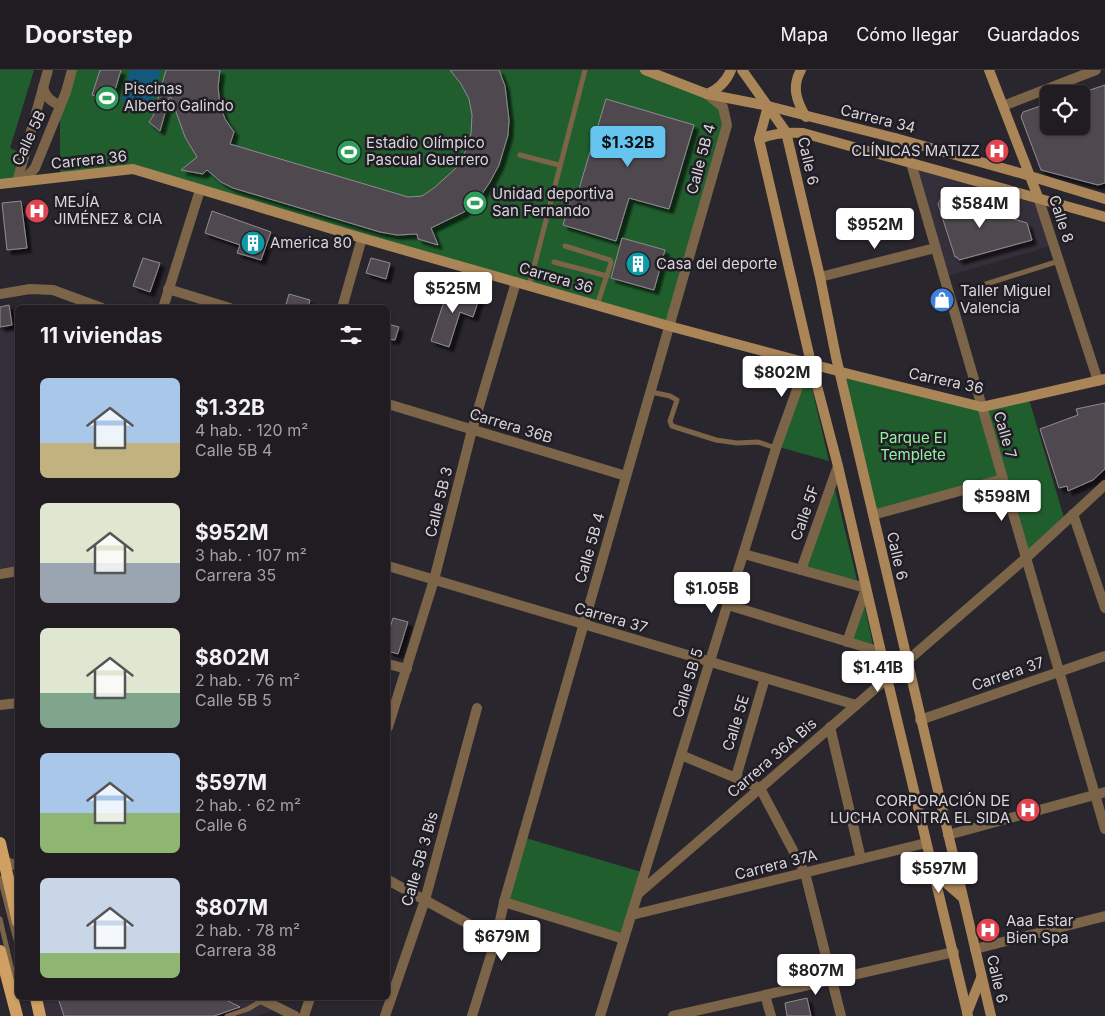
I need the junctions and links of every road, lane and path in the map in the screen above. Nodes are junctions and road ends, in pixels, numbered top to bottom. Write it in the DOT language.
graph roads {
  1 [pos="48,70"];
  2 [pos="72,70"];
  3 [pos="585,70"];
  4 [pos="645,70"];
  5 [pos="730,70"];
  6 [pos="742,70"];
  7 [pos="989,70"];
  8 [pos="1096,70"];
  9 [pos="799,71"];
  10 [pos="1068,85"];
  11 [pos="43,87"];
  12 [pos="707,94"];
  13 [pos="1040,95"];
  14 [pos="60,105"];
  15 [pos="768,106"];
  16 [pos="1003,106"];
  17 [pos="806,117"];
  18 [pos="786,132"];
  19 [pos="895,138"];
  20 [pos="759,139"];
  21 [pos="520,155"];
  22 [pos="910,163"];
  23 [pos="559,165"];
  24 [pos="1030,175"];
  25 [pos="20,182"];
  26 [pos="0,184"];
  27 [pos="200,190"];
  28 [pos="1038,197"];
  29 [pos="1105,199"];
  30 [pos="1105,217"];
  31 [pos="362,238"];
  32 [pos="565,246"];
  33 [pos="935,248"];
  34 [pos="1060,260"];
  35 [pos="554,262"];
  36 [pos="607,276"];
  37 [pos="820,277"];
  38 [pos="516,282"];
  39 [pos="986,284"];
  40 [pos="529,286"];
  41 [pos="168,289"];
  42 [pos="0,294"];
  43 [pos="94,305"];
  44 [pos="163,305"];
  45 [pos="220,305"];
  46 [pos="343,305"];
  47 [pos="597,305"];
  48 [pos="669,326"];
  49 [pos="811,363"];
  50 [pos="839,371"];
  51 [pos="1101,380"];
  52 [pos="650,392"];
  53 [pos="390,405"];
  54 [pos="982,407"];
  55 [pos="472,430"];
  56 [pos="776,448"];
  57 [pos="838,466"];
  58 [pos="626,476"];
  59 [pos="1003,479"];
  60 [pos="1105,485"];
  61 [pos="1073,514"];
  62 [pos="873,515"];
  63 [pos="744,554"];
  64 [pos="1026,558"];
  65 [pos="390,567"];
  66 [pos="801,570"];
  67 [pos="15,572"];
  68 [pos="0,574"];
  69 [pos="434,580"];
  70 [pos="866,588"];
  71 [pos="728,605"];
  72 [pos="1105,608"];
  73 [pos="583,625"];
  74 [pos="847,642"];
  75 [pos="881,652"];
  76 [pos="1105,656"];
  77 [pos="906,661"];
  78 [pos="710,662"];
  79 [pos="390,665"];
  80 [pos="407,669"];
  81 [pos="1059,672"];
  82 [pos="765,678"];
  83 [pos="887,678"];
  84 [pos="15,703"];
  85 [pos="0,705"];
  86 [pos="856,705"];
  87 [pos="477,708"];
  88 [pos="920,720"];
  89 [pos="390,722"];
  90 [pos="830,728"];
  91 [pos="682,754"];
  92 [pos="736,777"];
  93 [pos="760,788"];
  94 [pos="1100,794"];
  95 [pos="1105,829"];
  96 [pos="948,835"];
  97 [pos="0,843"];
  98 [pos="926,843"];
  99 [pos="862,859"];
  100 [pos="3,862"];
  101 [pos="15,865"];
  102 [pos="933,872"];
  103 [pos="805,874"];
  104 [pos="0,878"];
  105 [pos="390,881"];
  106 [pos="638,894"];
  107 [pos="962,898"];
  108 [pos="425,900"];
  109 [pos="504,902"];
  110 [pos="15,910"];
  111 [pos="632,915"];
  112 [pos="1105,916"];
  113 [pos="0,919"];
  114 [pos="15,936"];
  115 [pos="496,939"];
  116 [pos="624,939"];
  117 [pos="975,949"];
  118 [pos="0,951"];
  119 [pos="954,952"];
  120 [pos="982,978"];
  121 [pos="832,980"];
  122 [pos="15,983"];
  123 [pos="765,995"];
  124 [pos="19,1000"];
  125 [pos="30,1000"];
  126 [pos="36,1000"];
  127 [pos="260,1000"];
  128 [pos="263,1000"];
  129 [pos="309,1000"];
  130 [pos="967,1014"];
  131 [pos="16,1016"];
  132 [pos="23,1016"];
  133 [pos="34,1016"];
  134 [pos="40,1016"];
  135 [pos="227,1016"];
  136 [pos="295,1016"];
  137 [pos="304,1016"];
  138 [pos="385,1016"];
  139 [pos="472,1016"];
  140 [pos="600,1016"];
  141 [pos="673,1016"];
  142 [pos="770,1016"];
  143 [pos="841,1016"];
  144 [pos="991,1016"];
  1 -- 11 [label="street, Calle 5B"];
  2 -- 14 [label="street, Calle 5B"];
  3 -- 23 [label="lane"];
  4 -- 12 [label="main road, Carrera 34"];
  5 -- 12 [label="main road"];
  6 -- 15 [label="main road, Calle 6"];
  7 -- 16 [label="main road, Calle 8"];
  8 -- 10 [label="street"];
  9 -- 17 [label="main road"];
  11 -- 14 [label="street, Calle 5B"];
  11 -- 25 [label="street, Calle 5B"];
  12 -- 15 [label="main road, Carrera 34"];
  12 -- 48 [label="street, Calle 5B 4"];
  13 -- 16 [label="street"];
  14 -- 25 [label="street, Calle 5B"];
  15 -- 17 [label="main road, Carrera 34"];
  15 -- 18 [label="main road, Calle 6"];
  15 -- 20 [label="main road"];
  16 -- 24 [label="main road, Calle 8"];
  17 -- 19 [label="main road, Carrera 34"];
  18 -- 20 [label="main road"];
  18 -- 22 [label="main road"];
  18 -- 37 [label="main road, Calle 6"];
  19 -- 22 [label="street, Calle 7"];
  19 -- 24 [label="main road, Carrera 34"];
  20 -- 49 [label="main road"];
  21 -- 23 [label="lane"];
  22 -- 28 [label="main road"];
  22 -- 33 [label="street, Calle 7"];
  23 -- 40 [label="lane"];
  24 -- 28 [label="main road, Calle 8"];
  24 -- 29 [label="main road, Carrera 34"];
  25 -- 26 [label="main road, Carrera 36"];
  25 -- 27 [label="main road, Carrera 36"];
  27 -- 31 [label="main road, Carrera 36"];
  27 -- 41 [label="street"];
  28 -- 30 [label="main road"];
  28 -- 34 [label="street, Calle 8"];
  31 -- 38 [label="main road, Carrera 36"];
  31 -- 46 [label="street"];
  32 -- 36 [label="lane"];
  33 -- 37 [label="street"];
  33 -- 54 [label="street, Calle 7"];
  34 -- 39 [label="lane"];
  34 -- 51 [label="street, Calle 8"];
  35 -- 36 [label="lane"];
  36 -- 47 [label="lane"];
  37 -- 50 [label="main road, Calle 6"];
  38 -- 40 [label="main road, Carrera 36"];
  38 -- 55 [label="street, Calle 5B 3"];
  40 -- 47 [label="main road, Carrera 36"];
  41 -- 44 [label="street"];
  41 -- 45 [label="street"];
  42 -- 43 [label="street"];
  47 -- 48 [label="main road, Carrera 36"];
  48 -- 49 [label="main road, Carrera 36"];
  48 -- 52 [label="street, Calle 5B 4"];
  49 -- 50 [label="main road, Carrera 36"];
  49 -- 56 [label="street, Calle 5B 5"];
  49 -- 57 [label="main road"];
  50 -- 54 [label="main road, Carrera 36"];
  50 -- 62 [label="main road, Calle 6"];
  51 -- 54 [label="main road, Carrera 36"];
  52 -- 56 [label="lane"];
  52 -- 58 [label="street, Calle 5B 4"];
  53 -- 55 [label="street, Carrera 36B"];
  54 -- 59 [label="street, Calle 7"];
  55 -- 58 [label="street, Carrera 36B"];
  55 -- 69 [label="street, Calle 5B 3"];
  56 -- 63 [label="street, Calle 5B 5"];
  57 -- 66 [label="street, Calle 5F"];
  57 -- 70 [label="main road"];
  58 -- 73 [label="street, Calle 5B 4"];
  59 -- 62 [label="street"];
  59 -- 64 [label="street, Calle 7"];
  60 -- 61 [label="street, Carrera 36A Bis"];
  61 -- 64 [label="street, Carrera 36A Bis"];
  61 -- 72 [label="street"];
  62 -- 77 [label="main road, Calle 6"];
  63 -- 66 [label="street"];
  63 -- 71 [label="street, Calle 5B 5"];
  64 -- 77 [label="street, Carrera 36A Bis"];
  64 -- 81 [label="street, Calle 7"];
  65 -- 69 [label="street, Carrera 37"];
  66 -- 70 [label="street"];
  67 -- 68 [label="street"];
  69 -- 73 [label="street, Carrera 37"];
  69 -- 80 [label="street, Calle 5B 3"];
  70 -- 74 [label="street"];
  70 -- 75 [label="main road"];
  71 -- 74 [label="street"];
  71 -- 78 [label="street, Calle 5B 5"];
  73 -- 78 [label="street, Carrera 37"];
  73 -- 109 [label="street, Calle 5B 4"];
  74 -- 75 [label="street"];
  75 -- 83 [label="main road"];
  76 -- 81 [label="street, Carrera 37"];
  77 -- 83 [label="street, Carrera 36A Bis"];
  77 -- 88 [label="main road, Calle 6"];
  78 -- 82 [label="street, Carrera 37"];
  78 -- 91 [label="street, Calle 5B 5"];
  79 -- 80 [label="street"];
  80 -- 89 [label="street, Calle 5B 3"];
  81 -- 88 [label="street, Carrera 37"];
  81 -- 94 [label="street, Calle 7"];
  82 -- 86 [label="street, Carrera 37"];
  82 -- 92 [label="street, Calle 5E"];
  83 -- 86 [label="street, Carrera 36A Bis"];
  83 -- 98 [label="main road"];
  84 -- 85 [label="street"];
  86 -- 90 [label="street, Carrera 36A Bis"];
  87 -- 108 [label="street, Calle 5B 3 Bis"];
  88 -- 96 [label="main road, Calle 6"];
  90 -- 93 [label="street, Carrera 36A Bis"];
  90 -- 99 [label="street"];
  91 -- 92 [label="street"];
  91 -- 106 [label="street, Calle 5B 5"];
  92 -- 93 [label="street"];
  93 -- 103 [label="street"];
  93 -- 106 [label="street, Carrera 36A Bis"];
  94 -- 95 [label="street, Calle 7"];
  94 -- 96 [label="street"];
  96 -- 107 [label="main road, Calle 6"];
  97 -- 100 [label="main road"];
  98 -- 99 [label="street, Carrera 37A"];
  98 -- 102 [label="main road"];
  99 -- 103 [label="street, Carrera 37A"];
  100 -- 101 [label="street"];
  100 -- 110 [label="main road"];
  102 -- 107 [label="main road"];
  102 -- 119 [label="main road"];
  103 -- 111 [label="street, Carrera 37A"];
  103 -- 121 [label="street"];
  104 -- 114 [label="lane"];
  105 -- 108 [label="street"];
  106 -- 111 [label="street, Calle 5B 5"];
  107 -- 117 [label="main road, Calle 6"];
  108 -- 115 [label="street"];
  108 -- 138 [label="street, Calle 5B 3 Bis"];
  109 -- 115 [label="street, Calle 5B 4"];
  109 -- 116 [label="street"];
  111 -- 116 [label="street, Calle 5B 5"];
  112 -- 117 [label="street"];
  113 -- 122 [label="lane"];
  115 -- 139 [label="street, Calle 5B 4"];
  116 -- 140 [label="street, Calle 5B 5"];
  117 -- 120 [label="main road, Calle 6"];
  118 -- 131 [label="main road"];
  119 -- 121 [label="street"];
  119 -- 130 [label="main road"];
  120 -- 130 [label="main road"];
  120 -- 144 [label="main road, Calle 6"];
  121 -- 123 [label="street"];
  121 -- 143 [label="street"];
  123 -- 141 [label="street"];
  123 -- 142 [label="street"];
  124 -- 132 [label="lane"];
  125 -- 133 [label="lane"];
  126 -- 134 [label="main road"];
  127 -- 135 [label="lane"];
  128 -- 136 [label="street"];
  129 -- 137 [label="street"];
}
